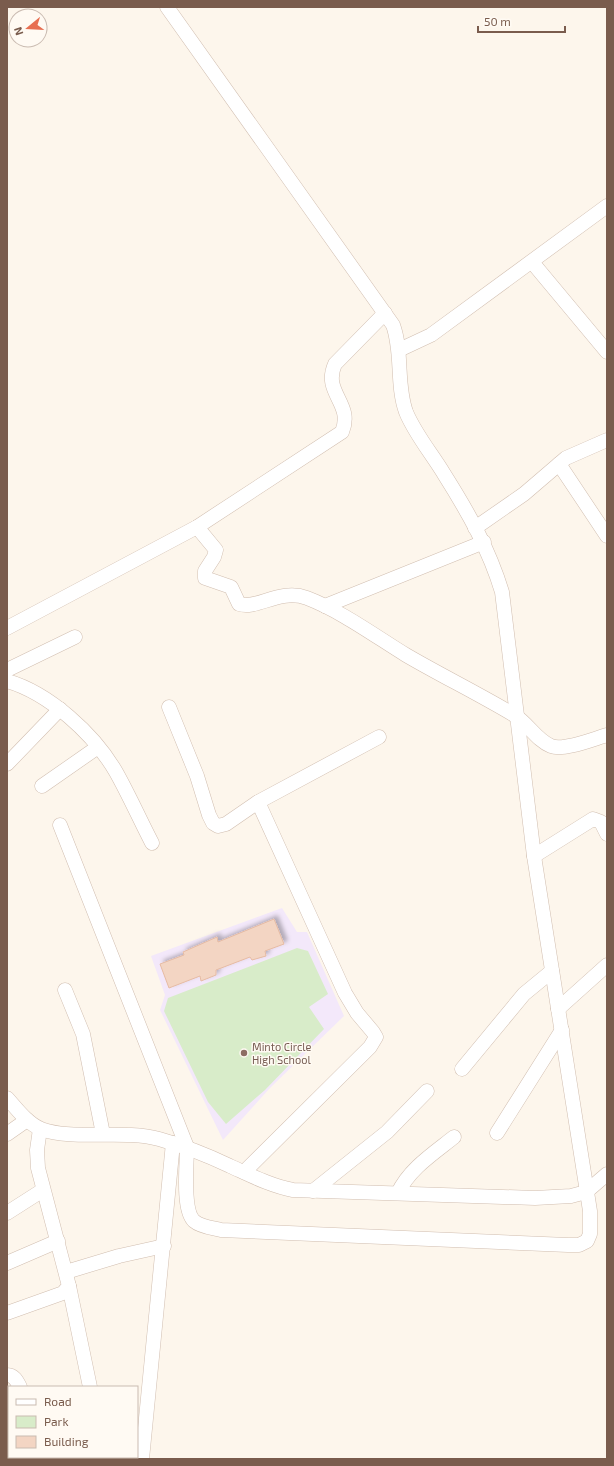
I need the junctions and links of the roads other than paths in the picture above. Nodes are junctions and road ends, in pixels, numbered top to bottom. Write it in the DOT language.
graph roads {
  1 [pos="167,7"];
  2 [pos="607,206"];
  3 [pos="532,262"];
  4 [pos="385,313"];
  5 [pos="399,350"];
  6 [pos="607,352"];
  7 [pos="605,445"];
  8 [pos="559,464"];
  9 [pos="197,527"];
  10 [pos="475,528"];
  11 [pos="607,536"];
  12 [pos="484,542"];
  13 [pos="325,606"];
  14 [pos="7,628"];
  15 [pos="75,637"];
  16 [pos="7,670"];
  17 [pos="7,681"];
  18 [pos="169,707"];
  19 [pos="60,709"];
  20 [pos="516,716"];
  21 [pos="607,735"];
  22 [pos="379,738"];
  23 [pos="98,747"];
  24 [pos="7,764"];
  25 [pos="42,786"];
  26 [pos="258,802"];
  27 [pos="60,825"];
  28 [pos="607,834"];
  29 [pos="152,843"];
  30 [pos="534,856"];
  31 [pos="607,966"];
  32 [pos="552,971"];
  33 [pos="65,990"];
  34 [pos="558,1009"];
  35 [pos="562,1030"];
  36 [pos="462,1068"];
  37 [pos="427,1091"];
  38 [pos="8,1100"];
  39 [pos="27,1120"];
  40 [pos="40,1129"];
  41 [pos="497,1133"];
  42 [pos="7,1134"];
  43 [pos="103,1134"];
  44 [pos="454,1136"];
  45 [pos="180,1145"];
  46 [pos="244,1172"];
  47 [pos="607,1174"];
  48 [pos="43,1190"];
  49 [pos="313,1191"];
  50 [pos="586,1192"];
  51 [pos="398,1193"];
  52 [pos="7,1213"];
  53 [pos="58,1241"];
  54 [pos="164,1246"];
  55 [pos="7,1263"];
  56 [pos="66,1272"];
  57 [pos="68,1286"];
  58 [pos="7,1312"];
  59 [pos="7,1375"];
  60 [pos="19,1386"];
  61 [pos="90,1386"];
  62 [pos="143,1395"];
  63 [pos="142,1459"];
  1 -- 4 [label="street"];
  2 -- 3 [label="street"];
  3 -- 5 [label="street"];
  3 -- 6 [label="street"];
  4 -- 5 [label="street"];
  4 -- 9 [label="street"];
  5 -- 10 [label="street"];
  7 -- 8 [label="street"];
  8 -- 10 [label="street"];
  8 -- 11 [label="street"];
  9 -- 13 [label="street"];
  9 -- 14 [label="street"];
  10 -- 12 [label="street"];
  12 -- 13 [label="street"];
  12 -- 20 [label="street"];
  13 -- 20 [label="street"];
  15 -- 16 [label="street"];
  17 -- 19 [label="street"];
  18 -- 26 [label="street"];
  19 -- 23 [label="street"];
  19 -- 24 [label="street"];
  20 -- 21 [label="street"];
  20 -- 30 [label="street"];
  22 -- 26 [label="street"];
  23 -- 25 [label="street"];
  23 -- 29 [label="street"];
  26 -- 46 [label="street"];
  27 -- 45 [label="street"];
  28 -- 30 [label="street"];
  30 -- 32 [label="street"];
  31 -- 34 [label="street"];
  32 -- 34 [label="street"];
  32 -- 36 [label="street"];
  33 -- 43 [label="street"];
  34 -- 35 [label="street"];
  35 -- 41 [label="street"];
  35 -- 50 [label="street"];
  37 -- 49 [label="street"];
  38 -- 39 [label="street"];
  39 -- 40 [label="street"];
  39 -- 42 [label="street"];
  40 -- 43 [label="street"];
  40 -- 48 [label="street"];
  43 -- 45 [label="street"];
  44 -- 51 [label="street"];
  45 -- 46 [label="street"];
  45 -- 50 [label="street"];
  45 -- 54 [label="street"];
  46 -- 49 [label="street"];
  47 -- 50 [label="street"];
  48 -- 52 [label="street"];
  48 -- 53 [label="street"];
  49 -- 51 [label="street"];
  50 -- 51 [label="street"];
  53 -- 55 [label="street"];
  53 -- 56 [label="street"];
  54 -- 56 [label="street"];
  54 -- 62 [label="street"];
  56 -- 57 [label="street"];
  57 -- 58 [label="street"];
  57 -- 61 [label="street"];
  59 -- 60 [label="street"];
  62 -- 63 [label="street"];
}
